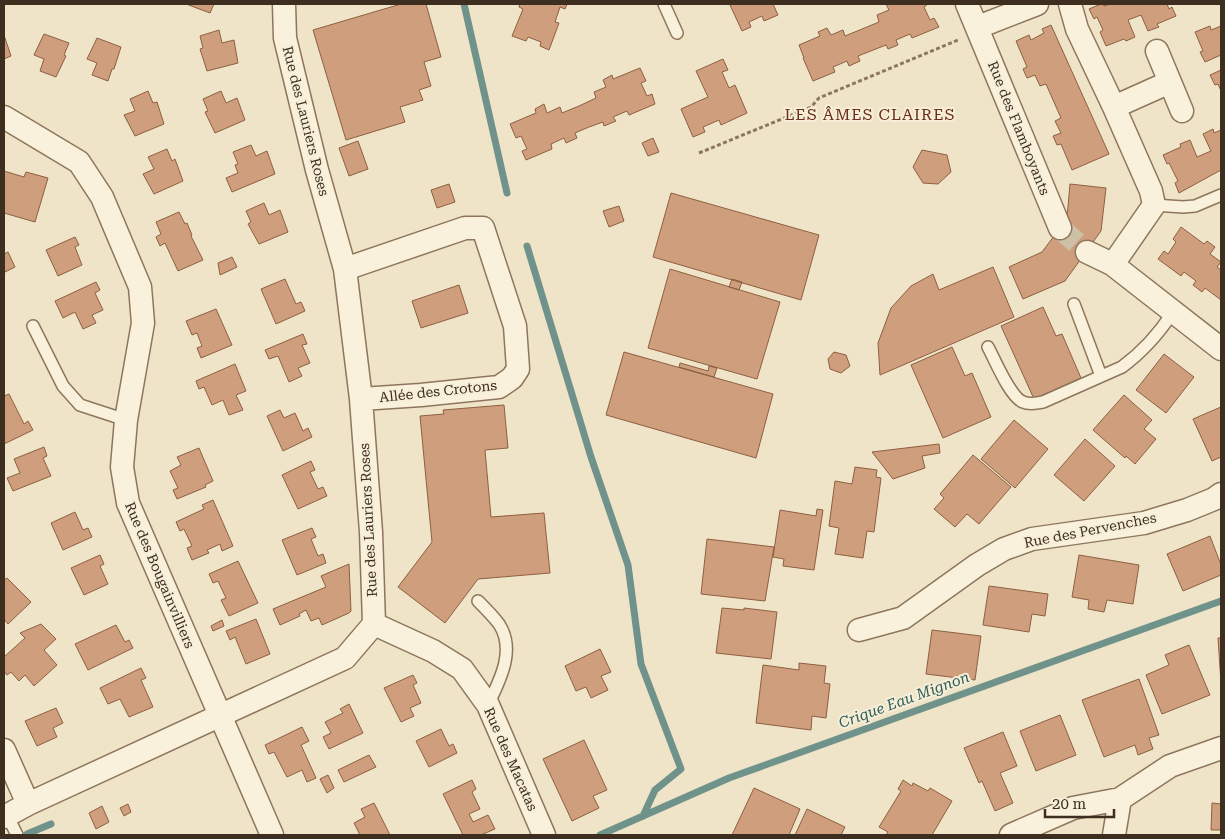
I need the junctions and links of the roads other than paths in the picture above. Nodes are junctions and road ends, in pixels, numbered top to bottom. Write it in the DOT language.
graph roads {
  1 [pos="284,4"];
  2 [pos="664,4"];
  3 [pos="967,4"];
  4 [pos="1037,4"];
  5 [pos="1070,4"];
  6 [pos="978,27"];
  7 [pos="677,33"];
  8 [pos="1157,50"];
  9 [pos="1170,82"];
  10 [pos="1114,107"];
  11 [pos="1182,111"];
  12 [pos="4,117"];
  13 [pos="1221,195"];
  14 [pos="1154,205"];
  15 [pos="1060,228"];
  16 [pos="1087,252"];
  17 [pos="1112,264"];
  18 [pos="345,269"];
  19 [pos="1074,304"];
  20 [pos="1173,312"];
  21 [pos="33,326"];
  22 [pos="988,347"];
  23 [pos="1221,349"];
  24 [pos="1100,376"];
  25 [pos="361,399"];
  26 [pos="126,420"];
  27 [pos="1221,494"];
  28 [pos="478,601"];
  29 [pos="374,624"];
  30 [pos="858,630"];
  31 [pos="488,705"];
  32 [pos="219,715"];
  33 [pos="1221,748"];
  34 [pos="4,750"];
  35 [pos="1120,799"];
  36 [pos="28,804"];
  37 [pos="6,816"];
  38 [pos="18,835"];
  39 [pos="272,835"];
  40 [pos="544,835"];
  41 [pos="1011,835"];
  42 [pos="1114,835"];
  1 -- 18 [label="street, Rue des Lauriers Roses"];
  2 -- 7 [label="lane"];
  3 -- 6 [label="street, Rue des Flamboyants"];
  4 -- 6 [label="street"];
  5 -- 10 [label="street"];
  6 -- 15 [label="street, Rue des Flamboyants"];
  8 -- 9 [label="street"];
  9 -- 10 [label="street"];
  9 -- 11 [label="street"];
  10 -- 14 [label="street"];
  12 -- 26 [label="street, Rue des Bougainvilliers"];
  13 -- 14 [label="lane"];
  14 -- 17 [label="street"];
  16 -- 17 [label="street"];
  17 -- 20 [label="street"];
  18 -- 25 [label="street, Rue des Lauriers Roses"];
  18 -- 25 [label="street, Allée des Crotons"];
  19 -- 24 [label="lane"];
  20 -- 23 [label="street"];
  20 -- 24 [label="lane"];
  21 -- 26 [label="lane"];
  22 -- 24 [label="lane"];
  25 -- 29 [label="street, Rue des Lauriers Roses"];
  26 -- 32 [label="street, Rue des Bougainvilliers"];
  27 -- 30 [label="street, Rue des Pervenches"];
  28 -- 31 [label="lane"];
  29 -- 31 [label="street, Rue des Macatas"];
  29 -- 32 [label="street"];
  31 -- 40 [label="street, Rue des Macatas"];
  32 -- 36 [label="street"];
  32 -- 39 [label="street, Rue des Bougainvilliers"];
  33 -- 35 [label="street"];
  34 -- 36 [label="street"];
  35 -- 41 [label="street"];
  35 -- 42 [label="street"];
  36 -- 37 [label="street"];
  37 -- 38 [label="lane"];
}
